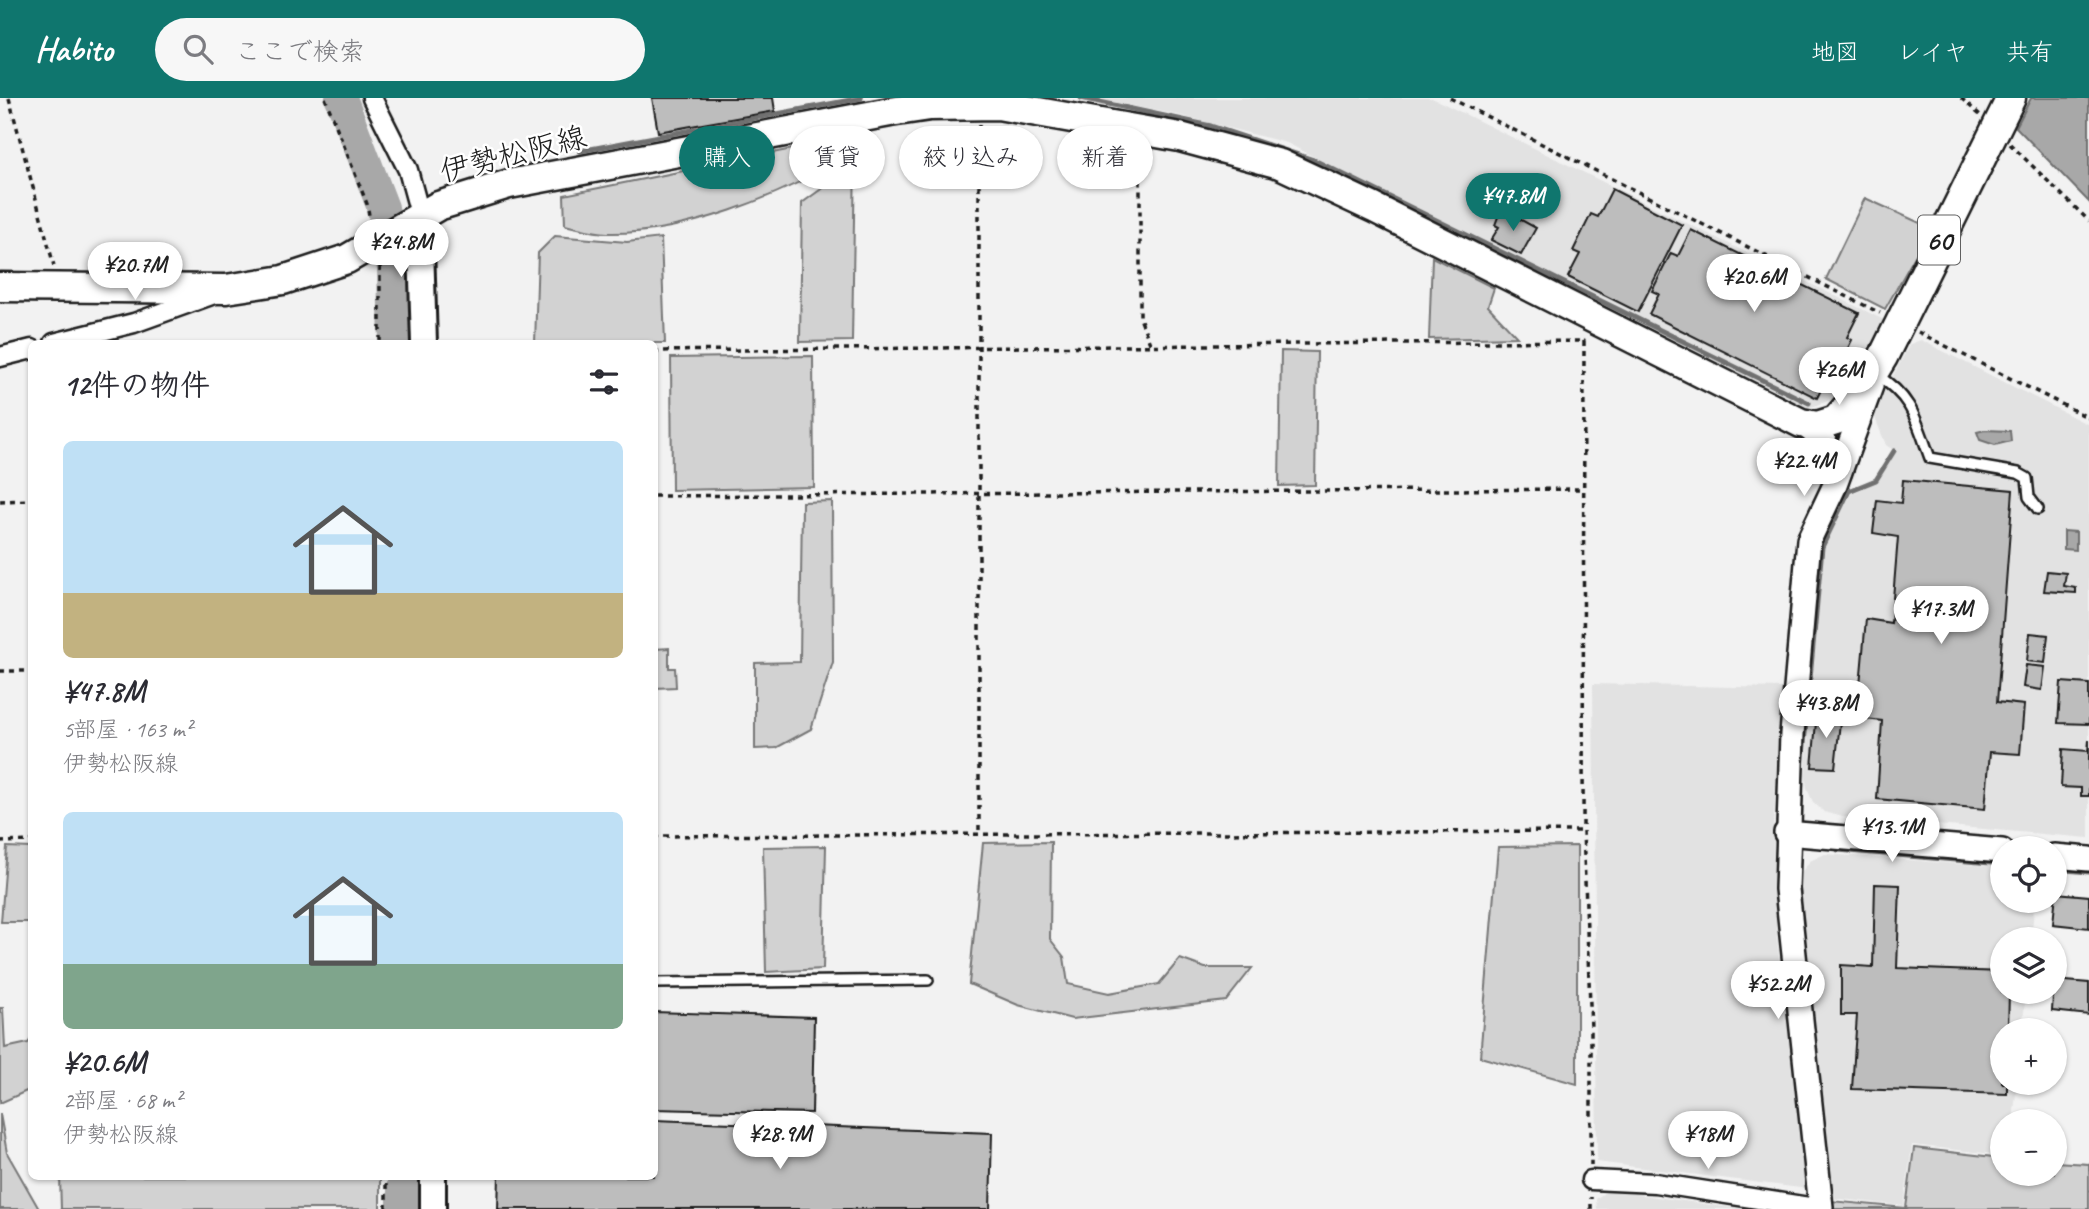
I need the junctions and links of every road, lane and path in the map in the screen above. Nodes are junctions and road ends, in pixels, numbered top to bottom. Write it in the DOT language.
graph roads {
  1 [pos="9,98"];
  2 [pos="325,98"];
  3 [pos="372,98"];
  4 [pos="1450,98"];
  5 [pos="1961,98"];
  6 [pos="2011,98"];
  7 [pos="983,118"];
  8 [pos="1996,127"];
  9 [pos="1140,189"];
  10 [pos="420,214"];
  11 [pos="2089,221"];
  12 [pos="383,239"];
  13 [pos="0,287"];
  14 [pos="60,288"];
  15 [pos="226,289"];
  16 [pos="1899,322"];
  17 [pos="66,340"];
  18 [pos="380,340"];
  19 [pos="424,340"];
  20 [pos="1151,346"];
  21 [pos="979,348"];
  22 [pos="28,350"];
  23 [pos="658,351"];
  24 [pos="0,357"];
  25 [pos="1879,366"];
  26 [pos="2089,418"];
  27 [pos="1801,423"];
  28 [pos="1839,473"];
  29 [pos="1581,489"];
  30 [pos="980,494"];
  31 [pos="658,496"];
  32 [pos="28,500"];
  33 [pos="0,501"];
  34 [pos="2038,509"];
  35 [pos="0,671"];
  36 [pos="28,671"];
  37 [pos="1583,831"];
  38 [pos="979,833"];
  39 [pos="1786,833"];
  40 [pos="658,836"];
  41 [pos="28,841"];
  42 [pos="0,842"];
  43 [pos="1990,850"];
  44 [pos="2067,857"];
  45 [pos="2089,859"];
  46 [pos="928,980"];
  47 [pos="658,983"];
  48 [pos="386,1180"];
  49 [pos="433,1180"];
  50 [pos="1591,1180"];
  51 [pos="1821,1208"];
  52 [pos="386,1209"];
  53 [pos="433,1209"];
  1 -- 14 [label="path"];
  2 -- 12 [label="path"];
  3 -- 10 [label="street"];
  4 -- 16 [label="path"];
  5 -- 8 [label="path"];
  6 -- 8 [label="main road, 60"];
  7 -- 10 [label="main road, 伊勢松阪線"];
  7 -- 21 [label="path"];
  7 -- 27 [label="main road, 伊勢松阪線"];
  8 -- 11 [label="path"];
  8 -- 16 [label="main road, 60"];
  9 -- 20 [label="path"];
  10 -- 12 [label="main road, 伊勢松阪線"];
  10 -- 19 [label="main road"];
  12 -- 15 [label="main road, 伊勢松阪線"];
  12 -- 18 [label="path"];
  13 -- 14 [label="main road, 伊勢松阪線"];
  14 -- 15 [label="main road, 伊勢松阪線"];
  15 -- 17 [label="street"];
  16 -- 25 [label="main road, 60"];
  16 -- 26 [label="path"];
  20 -- 21 [label="path"];
  20 -- 29 [label="path"];
  21 -- 23 [label="path"];
  21 -- 30 [label="path"];
  22 -- 24 [label="street"];
  25 -- 27 [label="main road, 60"];
  25 -- 28 [label="street"];
  25 -- 34 [label="lane"];
  27 -- 28 [label="street"];
  28 -- 39 [label="street"];
  29 -- 30 [label="path"];
  29 -- 37 [label="path"];
  30 -- 31 [label="path"];
  30 -- 38 [label="path"];
  32 -- 33 [label="path"];
  35 -- 36 [label="path"];
  37 -- 38 [label="path"];
  37 -- 50 [label="path"];
  38 -- 40 [label="path"];
  39 -- 43 [label="street"];
  39 -- 51 [label="street"];
  41 -- 42 [label="path"];
  44 -- 45 [label="street"];
  46 -- 47 [label="lane"];
  48 -- 52 [label="path"];
  49 -- 53 [label="main road"];
  50 -- 51 [label="street"];
}
